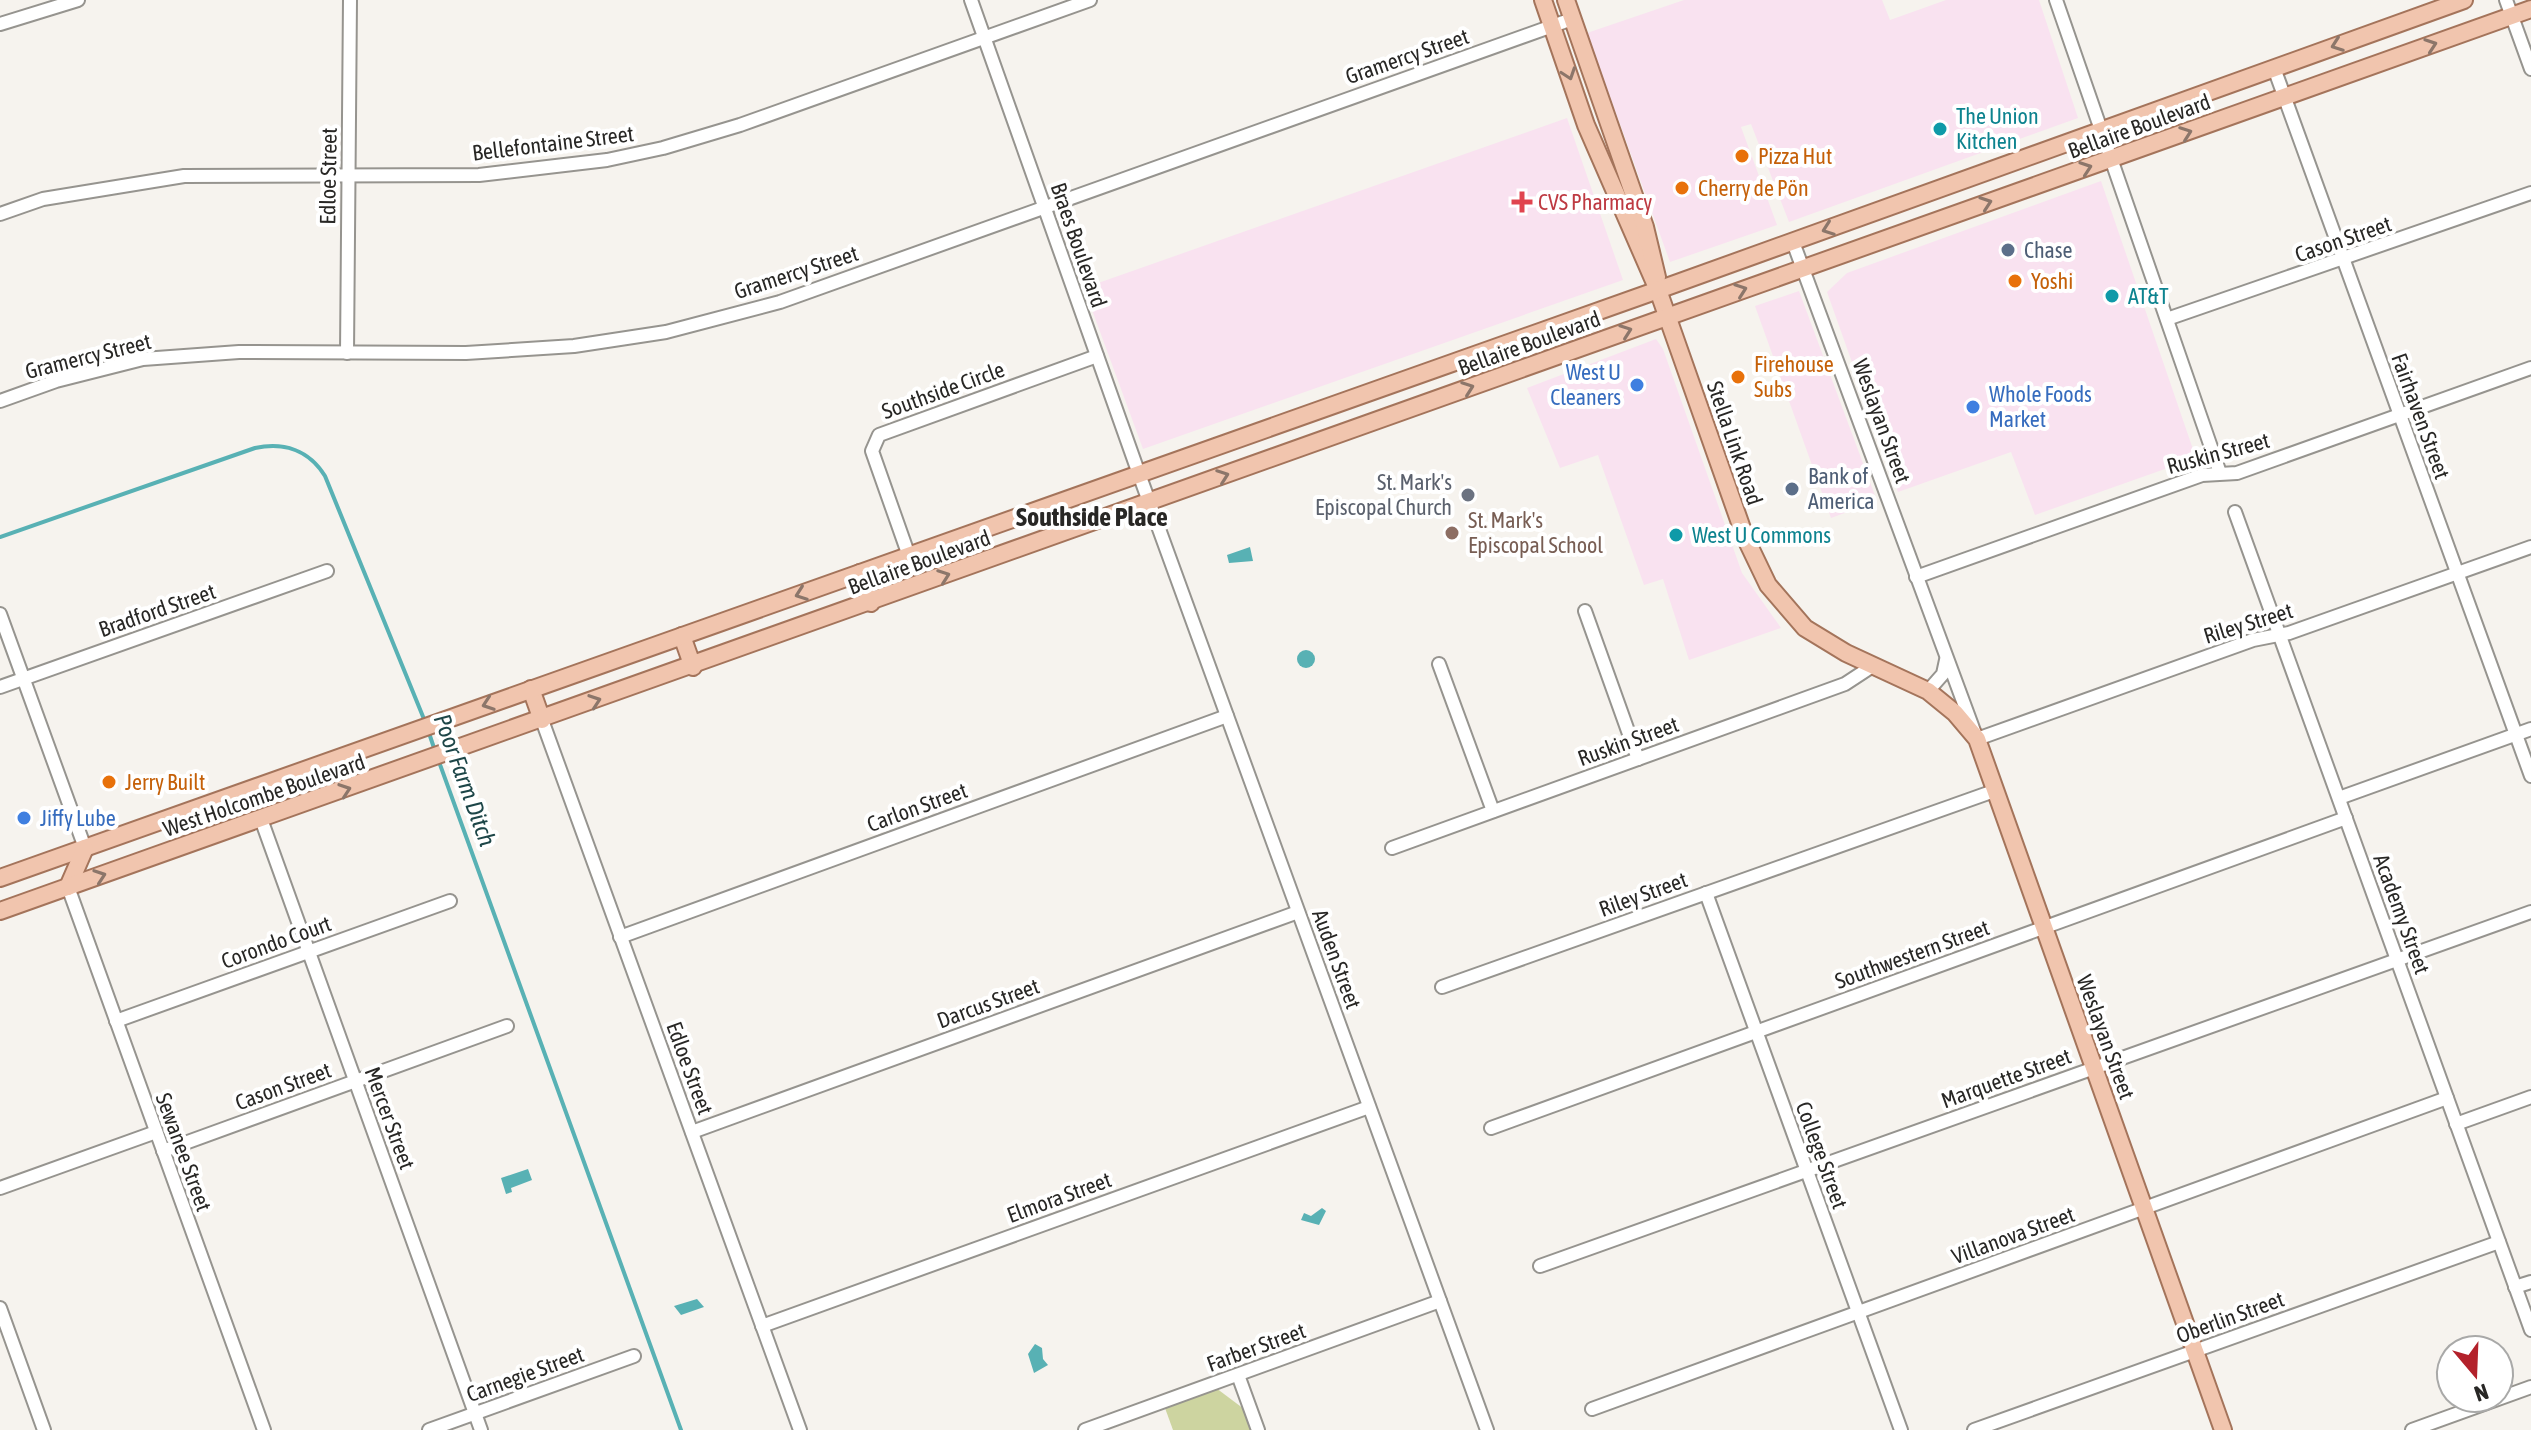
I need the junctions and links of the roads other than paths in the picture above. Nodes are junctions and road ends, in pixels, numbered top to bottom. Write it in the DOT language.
graph roads {
  1 [pos="78,0"];
  2 [pos="350,0"];
  3 [pos="971,0"];
  4 [pos="1090,0"];
  5 [pos="1543,0"];
  6 [pos="1566,0"];
  7 [pos="2056,0"];
  8 [pos="2464,0"];
  9 [pos="2509,8"];
  10 [pos="2531,9"];
  11 [pos="1572,19"];
  12 [pos="0,24"];
  13 [pos="1552,26"];
  14 [pos="985,38"];
  15 [pos="2274,68"];
  16 [pos="2531,69"];
  17 [pos="2285,97"];
  18 [pos="1608,117"];
  19 [pos="1586,125"];
  20 [pos="2102,130"];
  21 [pos="2112,159"];
  22 [pos="348,174"];
  23 [pos="2531,193"];
  24 [pos="1045,205"];
  25 [pos="0,214"];
  26 [pos="1793,242"];
  27 [pos="2343,260"];
  28 [pos="1803,268"];
  29 [pos="1658,290"];
  30 [pos="1667,316"];
  31 [pos="2167,319"];
  32 [pos="1526,337"];
  33 [pos="347,353"];
  34 [pos="1097,356"];
  35 [pos="1535,364"];
  36 [pos="2531,368"];
  37 [pos="0,401"];
  38 [pos="1338,404"];
  39 [pos="2400,415"];
  40 [pos="1349,431"];
  41 [pos="2220,473"];
  42 [pos="1139,474"];
  43 [pos="1150,503"];
  44 [pos="2235,512"];
  45 [pos="2531,547"];
  46 [pos="909,556"];
  47 [pos="327,571"];
  48 [pos="860,573"];
  49 [pos="2457,573"];
  50 [pos="1916,577"];
  51 [pos="871,603"];
  52 [pos="1585,611"];
  53 [pos="0,614"];
  54 [pos="2279,633"];
  55 [pos="682,636"];
  56 [pos="1946,660"];
  57 [pos="1439,664"];
  58 [pos="1874,665"];
  59 [pos="693,667"];
  60 [pos="23,678"];
  61 [pos="0,687"];
  62 [pos="531,689"];
  63 [pos="1928,691"];
  64 [pos="1227,716"];
  65 [pos="542,720"];
  66 [pos="2531,729"];
  67 [pos="2516,735"];
  68 [pos="1977,739"];
  69 [pos="1638,759"];
  70 [pos="2531,776"];
  71 [pos="1994,791"];
  72 [pos="238,794"];
  73 [pos="2339,798"];
  74 [pos="1493,811"];
  75 [pos="2346,818"];
  76 [pos="261,819"];
  77 [pos="85,848"];
  78 [pos="1392,848"];
  79 [pos="0,878"];
  80 [pos="68,887"];
  81 [pos="1706,893"];
  82 [pos="450,901"];
  83 [pos="0,911"];
  84 [pos="1298,912"];
  85 [pos="2531,912"];
  86 [pos="2042,928"];
  87 [pos="620,937"];
  88 [pos="308,951"];
  89 [pos="2397,960"];
  90 [pos="1442,987"];
  91 [pos="116,1021"];
  92 [pos="507,1026"];
  93 [pos="1756,1032"];
  94 [pos="2094,1068"];
  95 [pos="355,1081"];
  96 [pos="2531,1097"];
  97 [pos="2447,1098"];
  98 [pos="1369,1107"];
  99 [pos="2456,1124"];
  100 [pos="1491,1128"];
  101 [pos="156,1132"];
  102 [pos="692,1132"];
  103 [pos="163,1151"];
  104 [pos="1806,1171"];
  105 [pos="0,1188"];
  106 [pos="2146,1208"];
  107 [pos="2499,1242"];
  108 [pos="1540,1266"];
  109 [pos="2531,1282"];
  110 [pos="2515,1287"];
  111 [pos="1440,1301"];
  112 [pos="0,1308"];
  113 [pos="1859,1312"];
  114 [pos="762,1326"];
  115 [pos="2531,1330"];
  116 [pos="2195,1351"];
  117 [pos="634,1356"];
  118 [pos="1238,1375"];
  119 [pos="2531,1387"];
  120 [pos="1592,1409"];
  121 [pos="475,1413"];
  122 [pos="44,1430"];
  123 [pos="264,1430"];
  124 [pos="429,1430"];
  125 [pos="481,1430"];
  126 [pos="800,1430"];
  127 [pos="1085,1430"];
  128 [pos="1258,1430"];
  129 [pos="1487,1430"];
  130 [pos="1901,1430"];
  131 [pos="1974,1430"];
  132 [pos="2223,1430"];
  133 [pos="2412,1430"];
  1 -- 12 [label="street"];
  2 -- 22 [label="street, Edloe Street"];
  3 -- 14 [label="street, Braes Boulevard"];
  4 -- 14 [label="street, Bellefontaine Street"];
  5 -- 13 [label="main road, Stella Link Road"];
  6 -- 11 [label="main road, Stella Link Road"];
  7 -- 20 [label="street"];
  8 -- 15 [label="main road, Bellaire Boulevard, one-way"];
  9 -- 10 [label="main road, Bellaire Boulevard"];
  9 -- 16 [label="street"];
  17 -- 9 [label="main road, Bellaire Boulevard, one-way"];
  11 -- 13 [label="street, Gramercy Street"];
  11 -- 18 [label="main road, Stella Link Road"];
  13 -- 19 [label="main road, Stella Link Road, one-way"];
  13 -- 24 [label="street, Gramercy Street"];
  14 -- 22 [label="street, Bellefontaine Street"];
  14 -- 24 [label="street, Braes Boulevard"];
  15 -- 17 [label="street, Fairhaven Street"];
  15 -- 20 [label="main road, Bellaire Boulevard"];
  21 -- 17 [label="main road, Bellaire Boulevard, one-way"];
  17 -- 27 [label="street, Fairhaven Street"];
  18 -- 19 [label="main road"];
  18 -- 29 [label="main road, Stella Link Road"];
  19 -- 29 [label="main road, Stella Link Road"];
  20 -- 21 [label="street"];
  20 -- 26 [label="main road, Bellaire Boulevard, one-way"];
  28 -- 21 [label="main road, Bellaire Boulevard, one-way"];
  21 -- 31 [label="street"];
  22 -- 25 [label="street, Bellefontaine Street"];
  22 -- 33 [label="street, Edloe Street"];
  23 -- 27 [label="street, Cason Street"];
  24 -- 33 [label="street, Gramercy Street"];
  24 -- 34 [label="street, Braes Boulevard"];
  26 -- 28 [label="street, Weslayan Street"];
  26 -- 29 [label="main road, Bellaire Boulevard"];
  27 -- 31 [label="street, Cason Street"];
  27 -- 39 [label="street, Fairhaven Street"];
  30 -- 28 [label="main road, Bellaire Boulevard, one-way"];
  28 -- 50 [label="street, Weslayan Street"];
  29 -- 30 [label="main road, Stella Link Road"];
  29 -- 32 [label="main road, Bellaire Boulevard"];
  35 -- 30 [label="main road, Bellaire Boulevard, one-way"];
  30 -- 58 [label="main road, Stella Link Road"];
  31 -- 41 [label="street"];
  32 -- 35 [label="main road"];
  32 -- 38 [label="main road, Bellaire Boulevard"];
  33 -- 37 [label="street, Gramercy Street"];
  34 -- 42 [label="street, Braes Boulevard"];
  34 -- 46 [label="street, Southside Circle"];
  40 -- 35 [label="main road, Bellaire Boulevard, one-way"];
  36 -- 39 [label="street, Ruskin Street"];
  38 -- 40 [label="main road"];
  38 -- 42 [label="main road, Bellaire Boulevard"];
  39 -- 41 [label="street, Ruskin Street"];
  39 -- 49 [label="street, Fairhaven Street"];
  43 -- 40 [label="main road, Bellaire Boulevard, one-way"];
  41 -- 50 [label="street, Ruskin Street"];
  42 -- 43 [label="street, Braes Boulevard"];
  42 -- 46 [label="main road, Bellaire Boulevard"];
  51 -- 43 [label="main road, Bellaire Boulevard, one-way"];
  43 -- 64 [label="street, Auden Street"];
  44 -- 54 [label="street, Academy Street"];
  45 -- 49 [label="street, Riley Street"];
  46 -- 48 [label="main road, Bellaire Boulevard"];
  47 -- 60 [label="street, Bradford Street"];
  48 -- 51 [label="main road"];
  48 -- 55 [label="main road, Bellaire Boulevard, one-way"];
  49 -- 54 [label="street, Riley Street"];
  49 -- 67 [label="street, Fairhaven Street"];
  50 -- 56 [label="street, Weslayan Street"];
  51 -- 59 [label="main road, Bellaire Boulevard"];
  52 -- 69 [label="street"];
  53 -- 60 [label="street"];
  54 -- 68 [label="street, Riley Street"];
  54 -- 73 [label="street, Academy Street"];
  55 -- 59 [label="main road"];
  55 -- 62 [label="main road, Bellaire Boulevard"];
  56 -- 63 [label="street"];
  56 -- 68 [label="street, Weslayan Street"];
  57 -- 74 [label="street"];
  58 -- 63 [label="main road, Stella Link Road"];
  58 -- 69 [label="street, Ruskin Street"];
  65 -- 59 [label="main road, Bellaire Boulevard, one-way"];
  60 -- 61 [label="street, Bradford Street"];
  60 -- 77 [label="street"];
  62 -- 65 [label="main road"];
  62 -- 72 [label="main road, West Holcombe Boulevard, one-way"];
  63 -- 68 [label="main road, Stella Link Road"];
  64 -- 84 [label="street, Auden Street"];
  64 -- 87 [label="street, Carlon Street"];
  76 -- 65 [label="main road, West Holcombe Boulevard, one-way"];
  65 -- 87 [label="street, Edloe Street"];
  66 -- 67 [label="street"];
  67 -- 70 [label="street, Fairhaven Street"];
  67 -- 73 [label="street"];
  68 -- 71 [label="main road, Weslayan Street"];
  69 -- 74 [label="street, Ruskin Street"];
  71 -- 81 [label="street, Riley Street"];
  71 -- 86 [label="main road, Weslayan Street"];
  72 -- 76 [label="main road"];
  72 -- 77 [label="main road, West Holcombe Boulevard"];
  73 -- 75 [label="street, Academy Street"];
  74 -- 78 [label="street, Ruskin Street"];
  75 -- 86 [label="street, Southwestern Street"];
  75 -- 89 [label="street, Academy Street"];
  80 -- 76 [label="main road, West Holcombe Boulevard, one-way"];
  76 -- 88 [label="street, Mercer Street"];
  77 -- 79 [label="main road, West Holcombe Boulevard"];
  77 -- 80 [label="main road"];
  80 -- 83 [label="main road, West Holcombe Boulevard"];
  80 -- 91 [label="street, Sewanee Street"];
  81 -- 90 [label="street, Riley Street"];
  81 -- 93 [label="street, College Street"];
  82 -- 88 [label="street, Corondo Court"];
  84 -- 98 [label="street, Auden Street"];
  84 -- 102 [label="street, Darcus Street"];
  85 -- 89 [label="street, Marquette Street"];
  86 -- 93 [label="street, Southwestern Street"];
  86 -- 94 [label="main road, Weslayan Street"];
  87 -- 102 [label="street, Edloe Street"];
  88 -- 91 [label="street, Corondo Court"];
  88 -- 95 [label="street, Mercer Street"];
  89 -- 94 [label="street, Marquette Street"];
  89 -- 97 [label="street, Academy Street"];
  91 -- 101 [label="street, Sewanee Street"];
  92 -- 95 [label="street, Cason Street"];
  93 -- 100 [label="street, Southwestern Street"];
  93 -- 104 [label="street, College Street"];
  94 -- 104 [label="street, Marquette Street"];
  94 -- 106 [label="main road, Weslayan Street"];
  95 -- 103 [label="street, Cason Street"];
  95 -- 121 [label="street, Mercer Street"];
  96 -- 99 [label="street"];
  97 -- 99 [label="street, Academy Street"];
  97 -- 106 [label="street, Villanova Street"];
  98 -- 111 [label="street, Auden Street"];
  98 -- 114 [label="street, Elmora Street"];
  99 -- 107 [label="street, Academy Street"];
  101 -- 103 [label="street, Sewanee Street"];
  101 -- 105 [label="street"];
  102 -- 114 [label="street, Edloe Street"];
  103 -- 123 [label="street, Sewanee Street"];
  104 -- 108 [label="street, Marquette Street"];
  104 -- 113 [label="street, College Street"];
  106 -- 113 [label="street, Villanova Street"];
  106 -- 116 [label="main road, Weslayan Street"];
  107 -- 110 [label="street, Academy Street"];
  107 -- 116 [label="street, Oberlin Street"];
  109 -- 110 [label="street"];
  110 -- 115 [label="street, Academy Street"];
  111 -- 118 [label="street, Farber Street"];
  111 -- 129 [label="street, Auden Street"];
  112 -- 122 [label="street"];
  113 -- 120 [label="street, Villanova Street"];
  113 -- 130 [label="street, College Street"];
  114 -- 126 [label="street, Edloe Street"];
  116 -- 131 [label="street, Oberlin Street"];
  116 -- 132 [label="main road, Weslayan Street"];
  117 -- 121 [label="street, Carnegie Street"];
  118 -- 127 [label="street, Farber Street"];
  118 -- 128 [label="street"];
  119 -- 133 [label="street"];
  121 -- 124 [label="street, Carnegie Street"];
  121 -- 125 [label="street, Mercer Street"];
}
